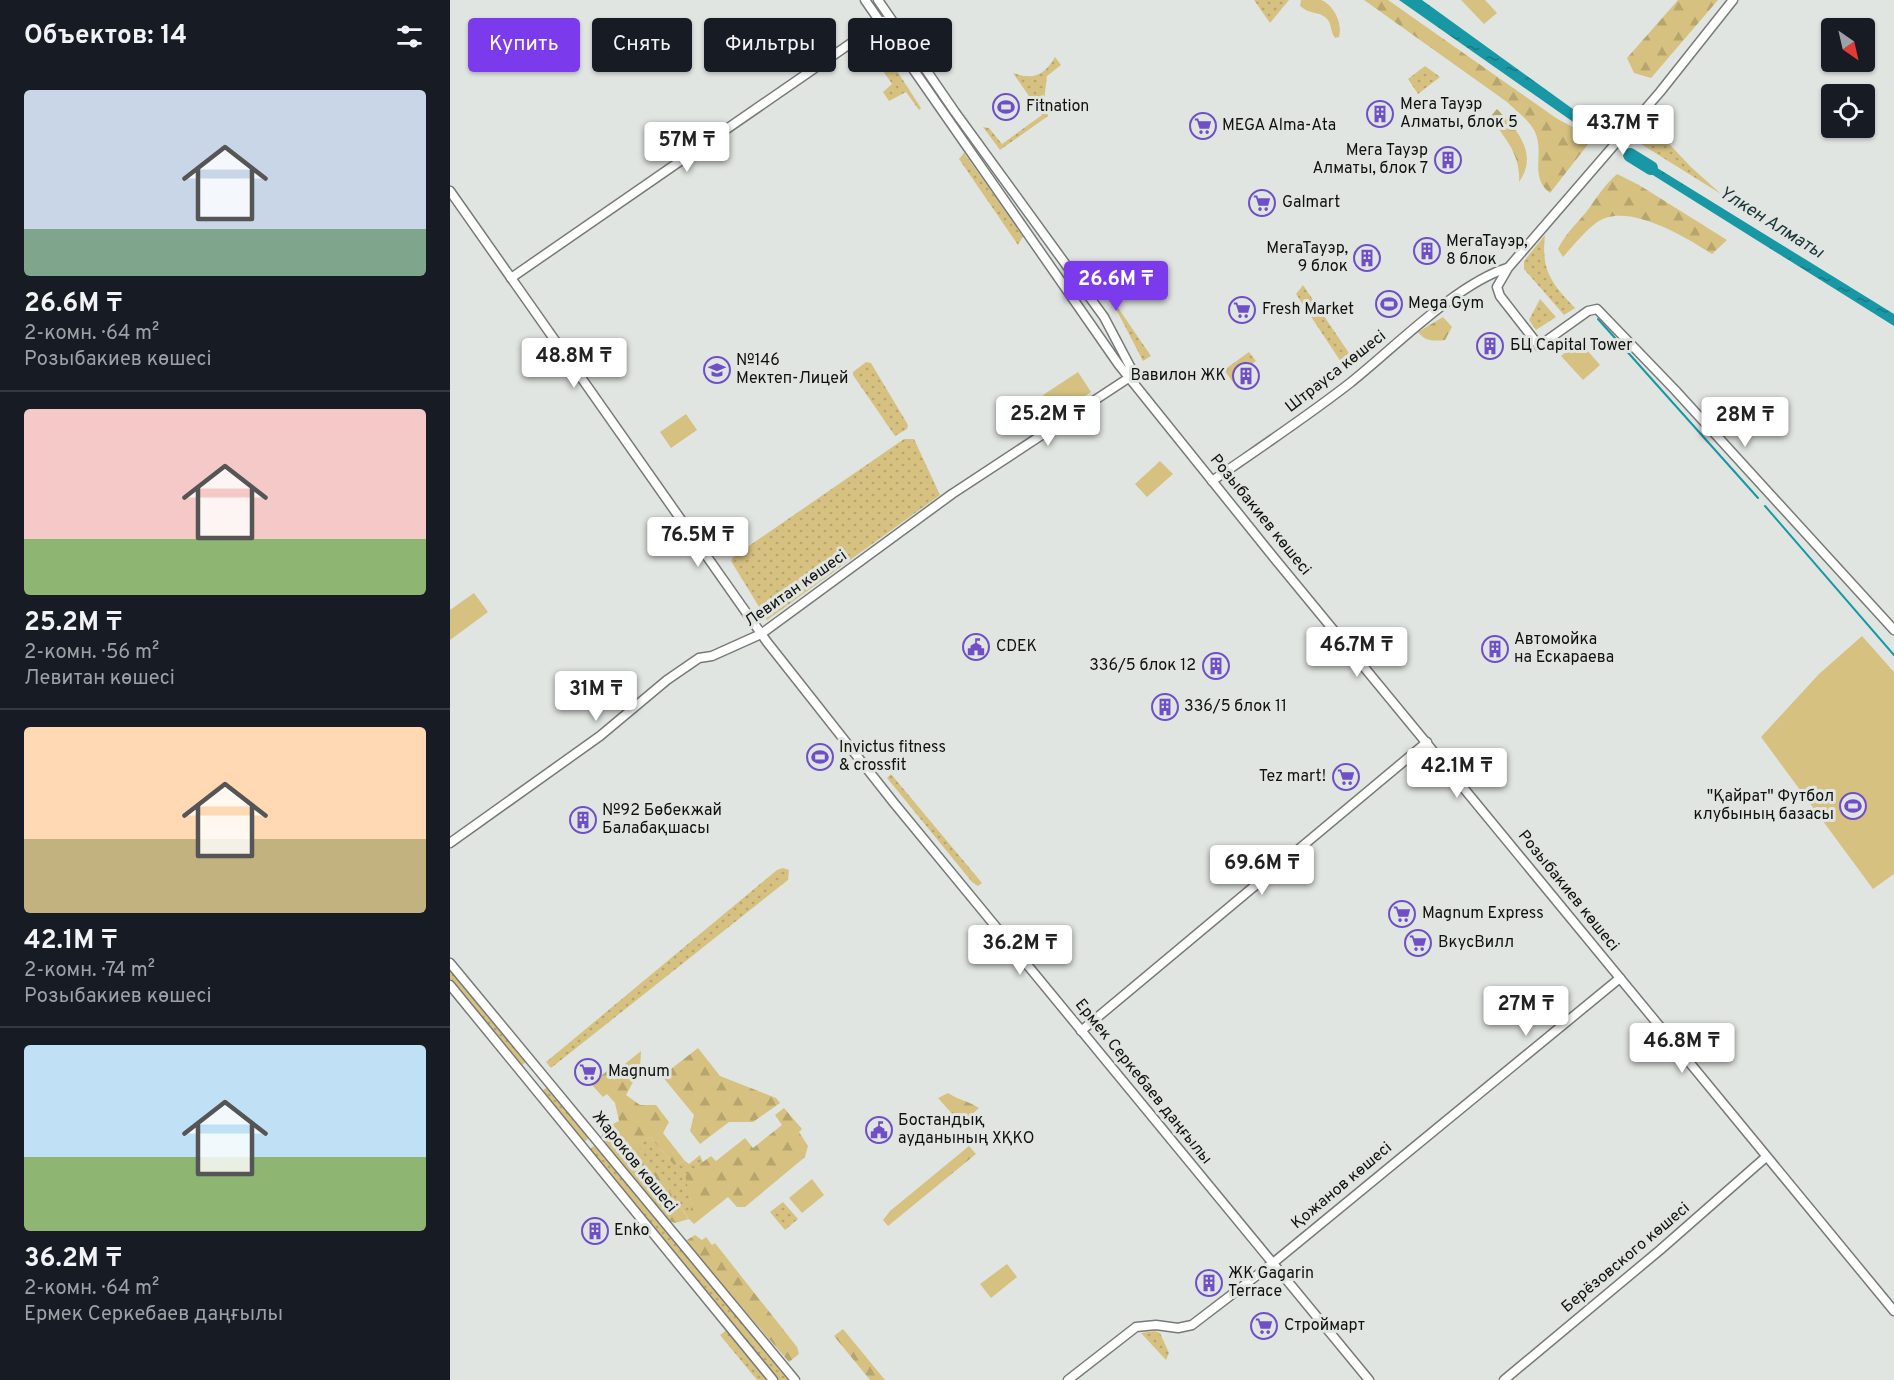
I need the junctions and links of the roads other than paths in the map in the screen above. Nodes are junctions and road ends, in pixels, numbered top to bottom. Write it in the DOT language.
graph roads {
  1 [pos="865,0"];
  2 [pos="1734,0"];
  3 [pos="880,1"];
  4 [pos="890,16"];
  5 [pos="877,18"];
  6 [pos="887,18"];
  7 [pos="848,44"];
  8 [pos="915,72"];
  9 [pos="450,190"];
  10 [pos="1508,268"];
  11 [pos="511,278"];
  12 [pos="1130,377"];
  13 [pos="1212,481"];
  14 [pos="1894,630"];
  15 [pos="761,634"];
  16 [pos="1427,742"];
  17 [pos="450,843"];
  18 [pos="450,963"];
  19 [pos="1620,978"];
  20 [pos="450,985"];
  21 [pos="1081,1031"];
  22 [pos="596,1140"];
  23 [pos="584,1149"];
  24 [pos="1766,1157"];
  25 [pos="1273,1263"];
  26 [pos="1894,1311"];
  27 [pos="774,1380"];
  28 [pos="795,1380"];
  29 [pos="1068,1380"];
  30 [pos="1369,1380"];
  31 [pos="1504,1380"];
  1 -- 5 [label="street, Розыбакиев көшесі"];
  2 -- 10 [label="street"];
  3 -- 4 [label="street, Розыбакиев көшесі"];
  4 -- 6 [label="street"];
  4 -- 12 [label="street, Розыбакиев көшесі"];
  7 -- 11 [label="street"];
  8 -- 12 [label="street, Розыбакиев көшесі"];
  9 -- 11 [label="street, Ермек Серкебаев даңғылы"];
  10 -- 13 [label="street, Штрауса көшесі"];
  10 -- 14 [label="street"];
  11 -- 15 [label="street, Ермек Серкебаев даңғылы"];
  12 -- 13 [label="street, Розыбакиев көшесі"];
  12 -- 15 [label="street, Левитан көшесі"];
  13 -- 16 [label="street, Розыбакиев көшесі"];
  15 -- 17 [label="street, Левитан көшесі"];
  15 -- 21 [label="street, Ермек Серкебаев даңғылы"];
  16 -- 19 [label="street, Розыбакиев көшесі"];
  16 -- 21 [label="street"];
  18 -- 22 [label="street, Жароков көшесі"];
  19 -- 24 [label="street, Розыбакиев көшесі"];
  19 -- 25 [label="street, Қожанов көшесі"];
  20 -- 23 [label="street, Жароков көшесі"];
  21 -- 25 [label="street, Ермек Серкебаев даңғылы"];
  22 -- 23 [label="street"];
  22 -- 28 [label="street, Жароков көшесі"];
  23 -- 27 [label="street, Жароков көшесі"];
  24 -- 26 [label="street, Розыбакиев көшесі"];
  24 -- 31 [label="street, Берёзовского көшесі"];
  25 -- 29 [label="street, Қожанов көшесі"];
  25 -- 30 [label="street, Ермек Серкебаев даңғылы"];
}
